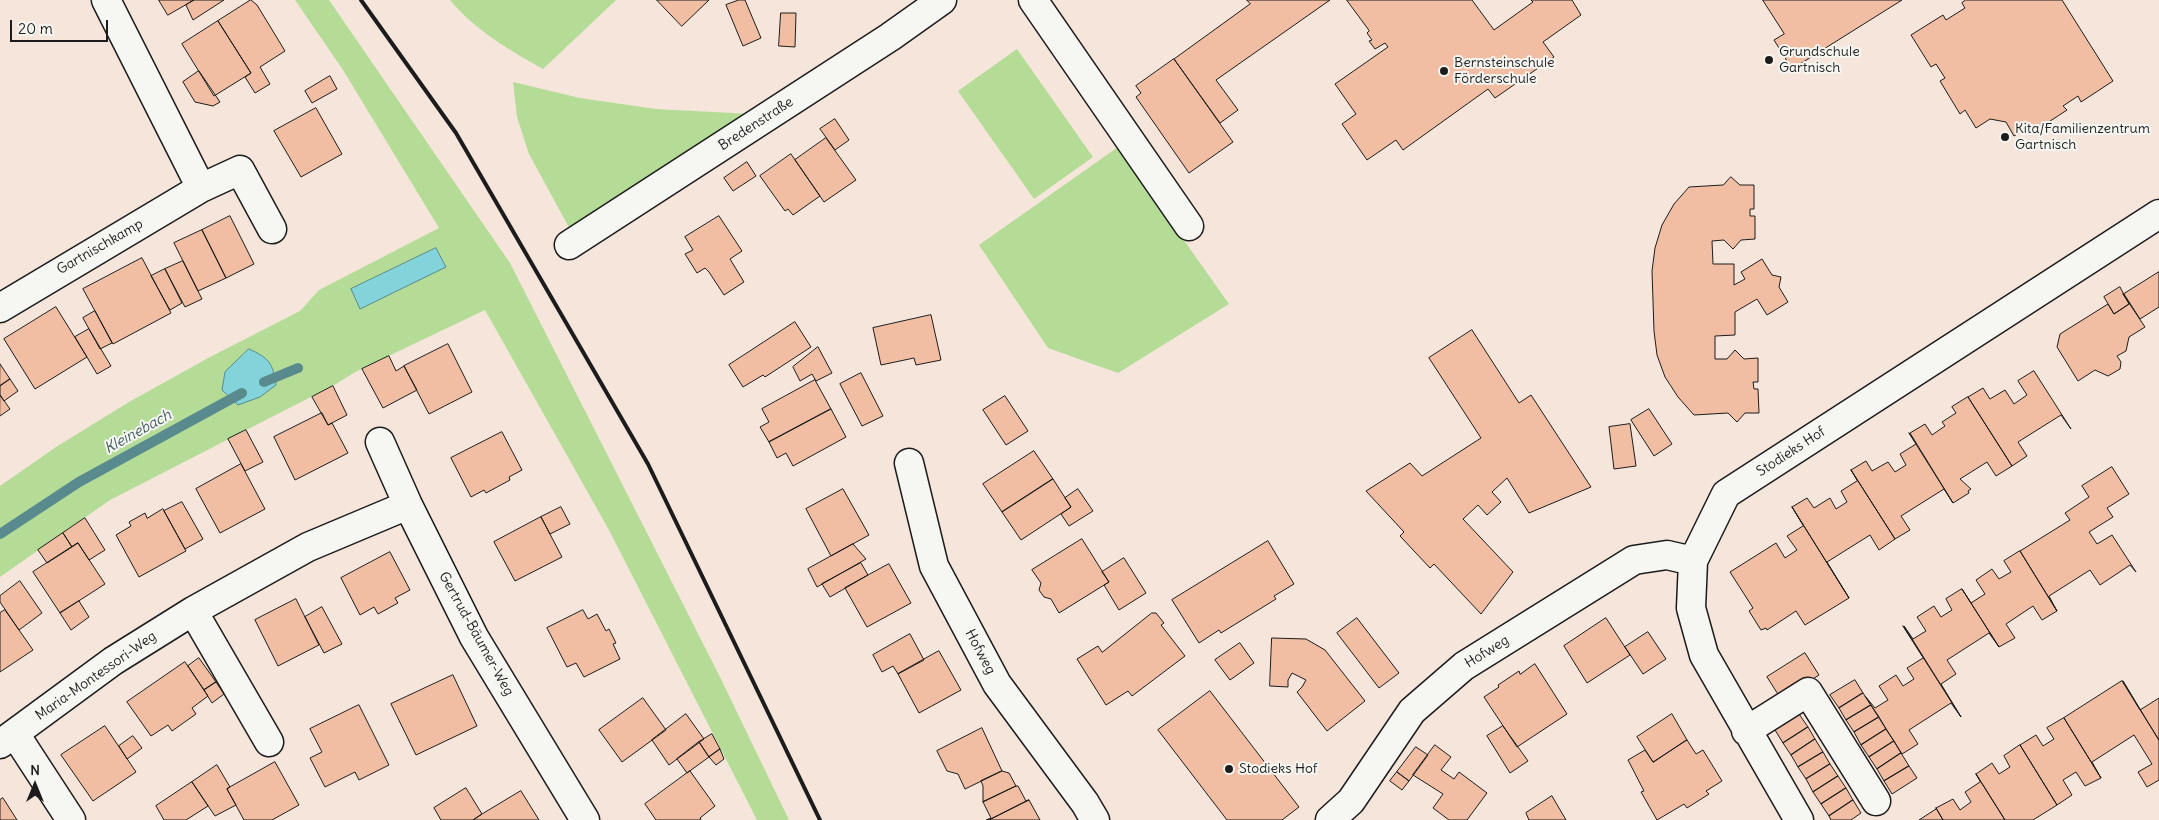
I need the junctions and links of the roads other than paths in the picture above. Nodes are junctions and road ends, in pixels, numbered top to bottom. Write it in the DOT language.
graph roads {
  1 [pos="106,0"];
  2 [pos="942,0"];
  3 [pos="1033,0"];
  4 [pos="202,188"];
  5 [pos="2159,214"];
  6 [pos="1190,226"];
  7 [pos="272,229"];
  8 [pos="568,246"];
  9 [pos="0,308"];
  10 [pos="380,442"];
  11 [pos="909,463"];
  12 [pos="408,505"];
  13 [pos="1693,561"];
  14 [pos="194,611"];
  15 [pos="1746,731"];
  16 [pos="7,739"];
  17 [pos="270,742"];
  18 [pos="1876,801"];
  19 [pos="71,820"];
  20 [pos="585,820"];
  21 [pos="1094,820"];
  22 [pos="1330,820"];
  23 [pos="1799,820"];
  1 -- 4 [label="street"];
  2 -- 8 [label="street, Bredenstraße"];
  3 -- 6 [label="street"];
  4 -- 7 [label="street, Gartnischkamp"];
  4 -- 9 [label="street, Gartnischkamp"];
  5 -- 13 [label="street, Stodieks Hof"];
  10 -- 12 [label="street, Gertrud-Bäumer-Weg"];
  11 -- 21 [label="street, Hofweg"];
  12 -- 14 [label="street, Maria-Montessori-Weg"];
  12 -- 20 [label="street, Gertrud-Bäumer-Weg"];
  13 -- 15 [label="street, Stodieks Hof"];
  13 -- 22 [label="street, Hofweg"];
  14 -- 16 [label="street, Maria-Montessori-Weg"];
  14 -- 17 [label="street"];
  15 -- 18 [label="street"];
  15 -- 23 [label="street, Stodieks Hof"];
  16 -- 19 [label="street"];
}
